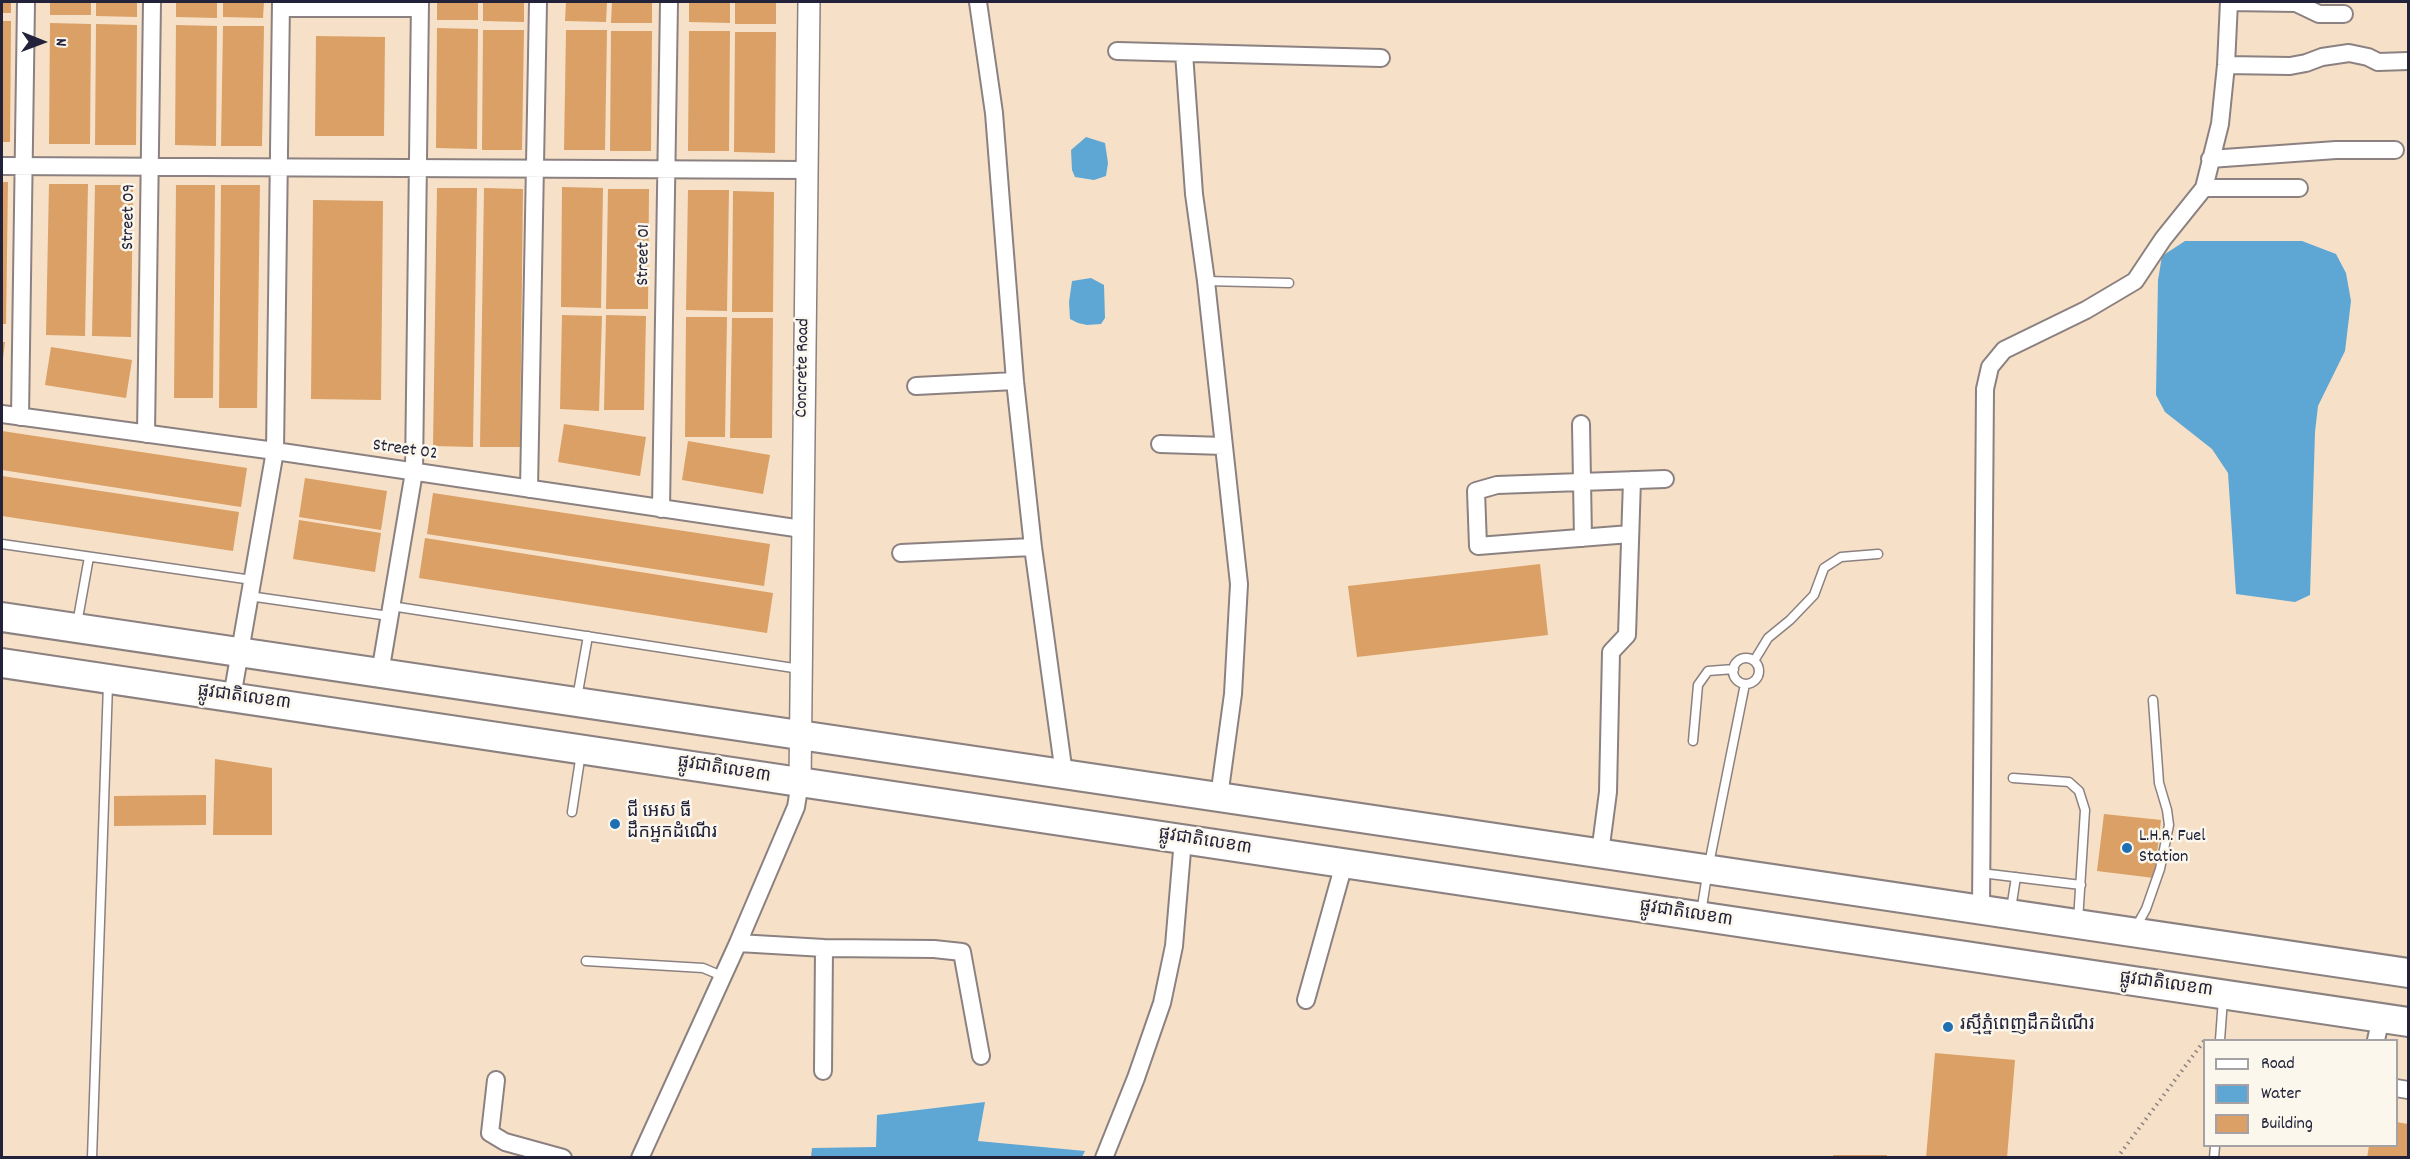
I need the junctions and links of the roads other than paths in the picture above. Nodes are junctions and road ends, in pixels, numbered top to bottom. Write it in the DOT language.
graph roads {
  1 [pos="26,2"];
  2 [pos="152,2"];
  3 [pos="538,2"];
  4 [pos="669,2"];
  5 [pos="809,2"];
  6 [pos="978,2"];
  7 [pos="2229,2"];
  8 [pos="281,5"];
  9 [pos="420,5"];
  10 [pos="2344,14"];
  11 [pos="1117,51"];
  12 [pos="1184,53"];
  13 [pos="1381,58"];
  14 [pos="2409,61"];
  15 [pos="2226,65"];
  16 [pos="2395,150"];
  17 [pos="2210,159"];
  18 [pos="2,166"];
  19 [pos="24,166"];
  20 [pos="150,167"];
  21 [pos="278,167"];
  22 [pos="418,168"];
  23 [pos="535,168"];
  24 [pos="666,169"];
  25 [pos="807,170"];
  26 [pos="2204,188"];
  27 [pos="2299,188"];
  28 [pos="1206,282"];
  29 [pos="1289,283"];
  30 [pos="1015,381"];
  31 [pos="916,386"];
  32 [pos="2,414"];
  33 [pos="20,417"];
  34 [pos="1581,424"];
  35 [pos="146,434"];
  36 [pos="1160,444"];
  37 [pos="1224,446"];
  38 [pos="275,451"];
  39 [pos="414,472"];
  40 [pos="1665,479"];
  41 [pos="1632,480"];
  42 [pos="1582,482"];
  43 [pos="529,489"];
  44 [pos="661,509"];
  45 [pos="802,530"];
  46 [pos="1630,534"];
  47 [pos="1583,538"];
  48 [pos="2,544"];
  49 [pos="1033,547"];
  50 [pos="902,553"];
  51 [pos="1878,554"];
  52 [pos="89,556"];
  53 [pos="250,588"];
  54 [pos="390,611"];
  55 [pos="2,617"];
  56 [pos="76,628"];
  57 [pos="588,636"];
  58 [pos="239,652"];
  59 [pos="1754,661"];
  60 [pos="2,663"];
  61 [pos="801,669"];
  62 [pos="1734,669"];
  63 [pos="380,673"];
  64 [pos="108,679"];
  65 [pos="1745,684"];
  66 [pos="232,697"];
  67 [pos="2153,700"];
  68 [pos="576,702"];
  69 [pos="800,735"];
  70 [pos="1693,741"];
  71 [pos="581,749"];
  72 [pos="1064,774"];
  73 [pos="2013,778"];
  74 [pos="800,782"];
  75 [pos="1219,797"];
  76 [pos="572,812"];
  77 [pos="1184,839"];
  78 [pos="1600,853"];
  79 [pos="1344,864"];
  80 [pos="1708,869"];
  81 [pos="1981,873"];
  82 [pos="2016,877"];
  83 [pos="2081,885"];
  84 [pos="1981,909"];
  85 [pos="2011,914"];
  86 [pos="1701,917"];
  87 [pos="2078,924"];
  88 [pos="2134,932"];
  89 [pos="738,943"];
  90 [pos="824,948"];
  91 [pos="586,960"];
  92 [pos="2409,973"];
  93 [pos="722,976"];
  94 [pos="2223,995"];
  95 [pos="1306,1000"];
  96 [pos="2409,1022"];
  97 [pos="2379,1029"];
  98 [pos="2220,1039"];
  99 [pos="981,1056"];
  100 [pos="823,1071"];
  101 [pos="496,1080"];
  102 [pos="93,1158"];
  103 [pos="563,1158"];
  104 [pos="640,1158"];
  105 [pos="1104,1158"];
  1 -- 19 [label="street"];
  2 -- 20 [label="street, Street 09"];
  3 -- 23 [label="street"];
  4 -- 24 [label="street, Street 01"];
  5 -- 25 [label="street, Concrete Road"];
  6 -- 30 [label="street"];
  7 -- 10 [label="street"];
  7 -- 15 [label="street"];
  8 -- 9 [label="street"];
  8 -- 21 [label="street"];
  9 -- 22 [label="street"];
  11 -- 12 [label="street"];
  12 -- 13 [label="street"];
  12 -- 28 [label="street"];
  14 -- 15 [label="street"];
  15 -- 17 [label="street"];
  16 -- 17 [label="street"];
  17 -- 26 [label="street"];
  18 -- 19 [label="street"];
  19 -- 20 [label="street"];
  19 -- 33 [label="street"];
  20 -- 21 [label="street"];
  20 -- 35 [label="street, Street 09"];
  21 -- 22 [label="street"];
  21 -- 38 [label="street"];
  22 -- 23 [label="street"];
  22 -- 39 [label="street"];
  23 -- 24 [label="street"];
  23 -- 43 [label="street"];
  24 -- 25 [label="street"];
  24 -- 44 [label="street, Street 01"];
  25 -- 45 [label="street, Concrete Road"];
  26 -- 27 [label="street"];
  26 -- 81 [label="street"];
  28 -- 29 [label="lane"];
  28 -- 37 [label="street"];
  30 -- 31 [label="street"];
  30 -- 49 [label="street"];
  32 -- 33 [label="street, Street 02"];
  33 -- 35 [label="street, Street 02"];
  34 -- 42 [label="street"];
  35 -- 38 [label="street, Street 02"];
  36 -- 37 [label="street"];
  37 -- 75 [label="street"];
  38 -- 39 [label="street, Street 02"];
  38 -- 53 [label="street"];
  39 -- 43 [label="street, Street 02"];
  39 -- 54 [label="street"];
  40 -- 41 [label="street"];
  41 -- 42 [label="street"];
  41 -- 46 [label="street"];
  42 -- 47 [label="street"];
  42 -- 47 [label="street"];
  43 -- 44 [label="street, Street 02"];
  44 -- 45 [label="street, Street 02"];
  45 -- 61 [label="street, Concrete Road"];
  46 -- 47 [label="street"];
  46 -- 78 [label="street"];
  48 -- 52 [label="lane"];
  49 -- 50 [label="street"];
  49 -- 72 [label="street"];
  51 -- 59 [label="lane"];
  52 -- 53 [label="lane"];
  52 -- 56 [label="lane"];
  53 -- 54 [label="lane"];
  53 -- 58 [label="street"];
  54 -- 57 [label="lane"];
  54 -- 63 [label="street"];
  55 -- 56 [label="highway"];
  56 -- 58 [label="highway"];
  57 -- 61 [label="lane"];
  57 -- 68 [label="lane"];
  58 -- 63 [label="highway"];
  58 -- 66 [label="street"];
  59 -- 62 [label="lane"];
  59 -- 65 [label="lane"];
  60 -- 64 [label="highway, ផ្លូវជាតិលេខ៣"];
  61 -- 69 [label="street, Concrete Road"];
  62 -- 65 [label="lane"];
  62 -- 70 [label="lane"];
  63 -- 68 [label="highway"];
  64 -- 66 [label="highway, ផ្លូវជាតិលេខ៣"];
  64 -- 102 [label="lane"];
  65 -- 80 [label="lane"];
  66 -- 71 [label="highway, ផ្លូវជាតិលេខ៣"];
  67 -- 88 [label="lane"];
  68 -- 69 [label="highway"];
  69 -- 72 [label="highway"];
  69 -- 74 [label="street, Concrete Road"];
  71 -- 74 [label="highway, ផ្លូវជាតិលេខ៣"];
  71 -- 76 [label="lane"];
  72 -- 75 [label="highway"];
  73 -- 83 [label="lane"];
  74 -- 77 [label="highway, ផ្លូវជាតិលេខ៣"];
  74 -- 89 [label="street"];
  75 -- 78 [label="highway"];
  77 -- 79 [label="highway, ផ្លូវជាតិលេខ៣"];
  77 -- 105 [label="street"];
  78 -- 80 [label="highway"];
  79 -- 86 [label="highway, ផ្លូវជាតិលេខ៣"];
  79 -- 95 [label="street"];
  80 -- 84 [label="highway"];
  80 -- 86 [label="lane"];
  81 -- 82 [label="lane"];
  81 -- 84 [label="street"];
  82 -- 83 [label="lane"];
  82 -- 85 [label="lane"];
  83 -- 87 [label="lane"];
  84 -- 85 [label="highway"];
  85 -- 87 [label="highway"];
  86 -- 94 [label="highway, ផ្លូវជាតិលេខ៣"];
  87 -- 88 [label="highway"];
  88 -- 92 [label="highway"];
  89 -- 90 [label="street"];
  89 -- 93 [label="street"];
  90 -- 99 [label="street"];
  90 -- 100 [label="street"];
  91 -- 93 [label="lane"];
  93 -- 104 [label="street"];
  94 -- 97 [label="highway, ផ្លូវជាតិលេខ៣"];
  94 -- 98 [label="lane"];
  96 -- 97 [label="highway, ផ្លូវជាតិលេខ៣"];
  101 -- 103 [label="street"];
}
